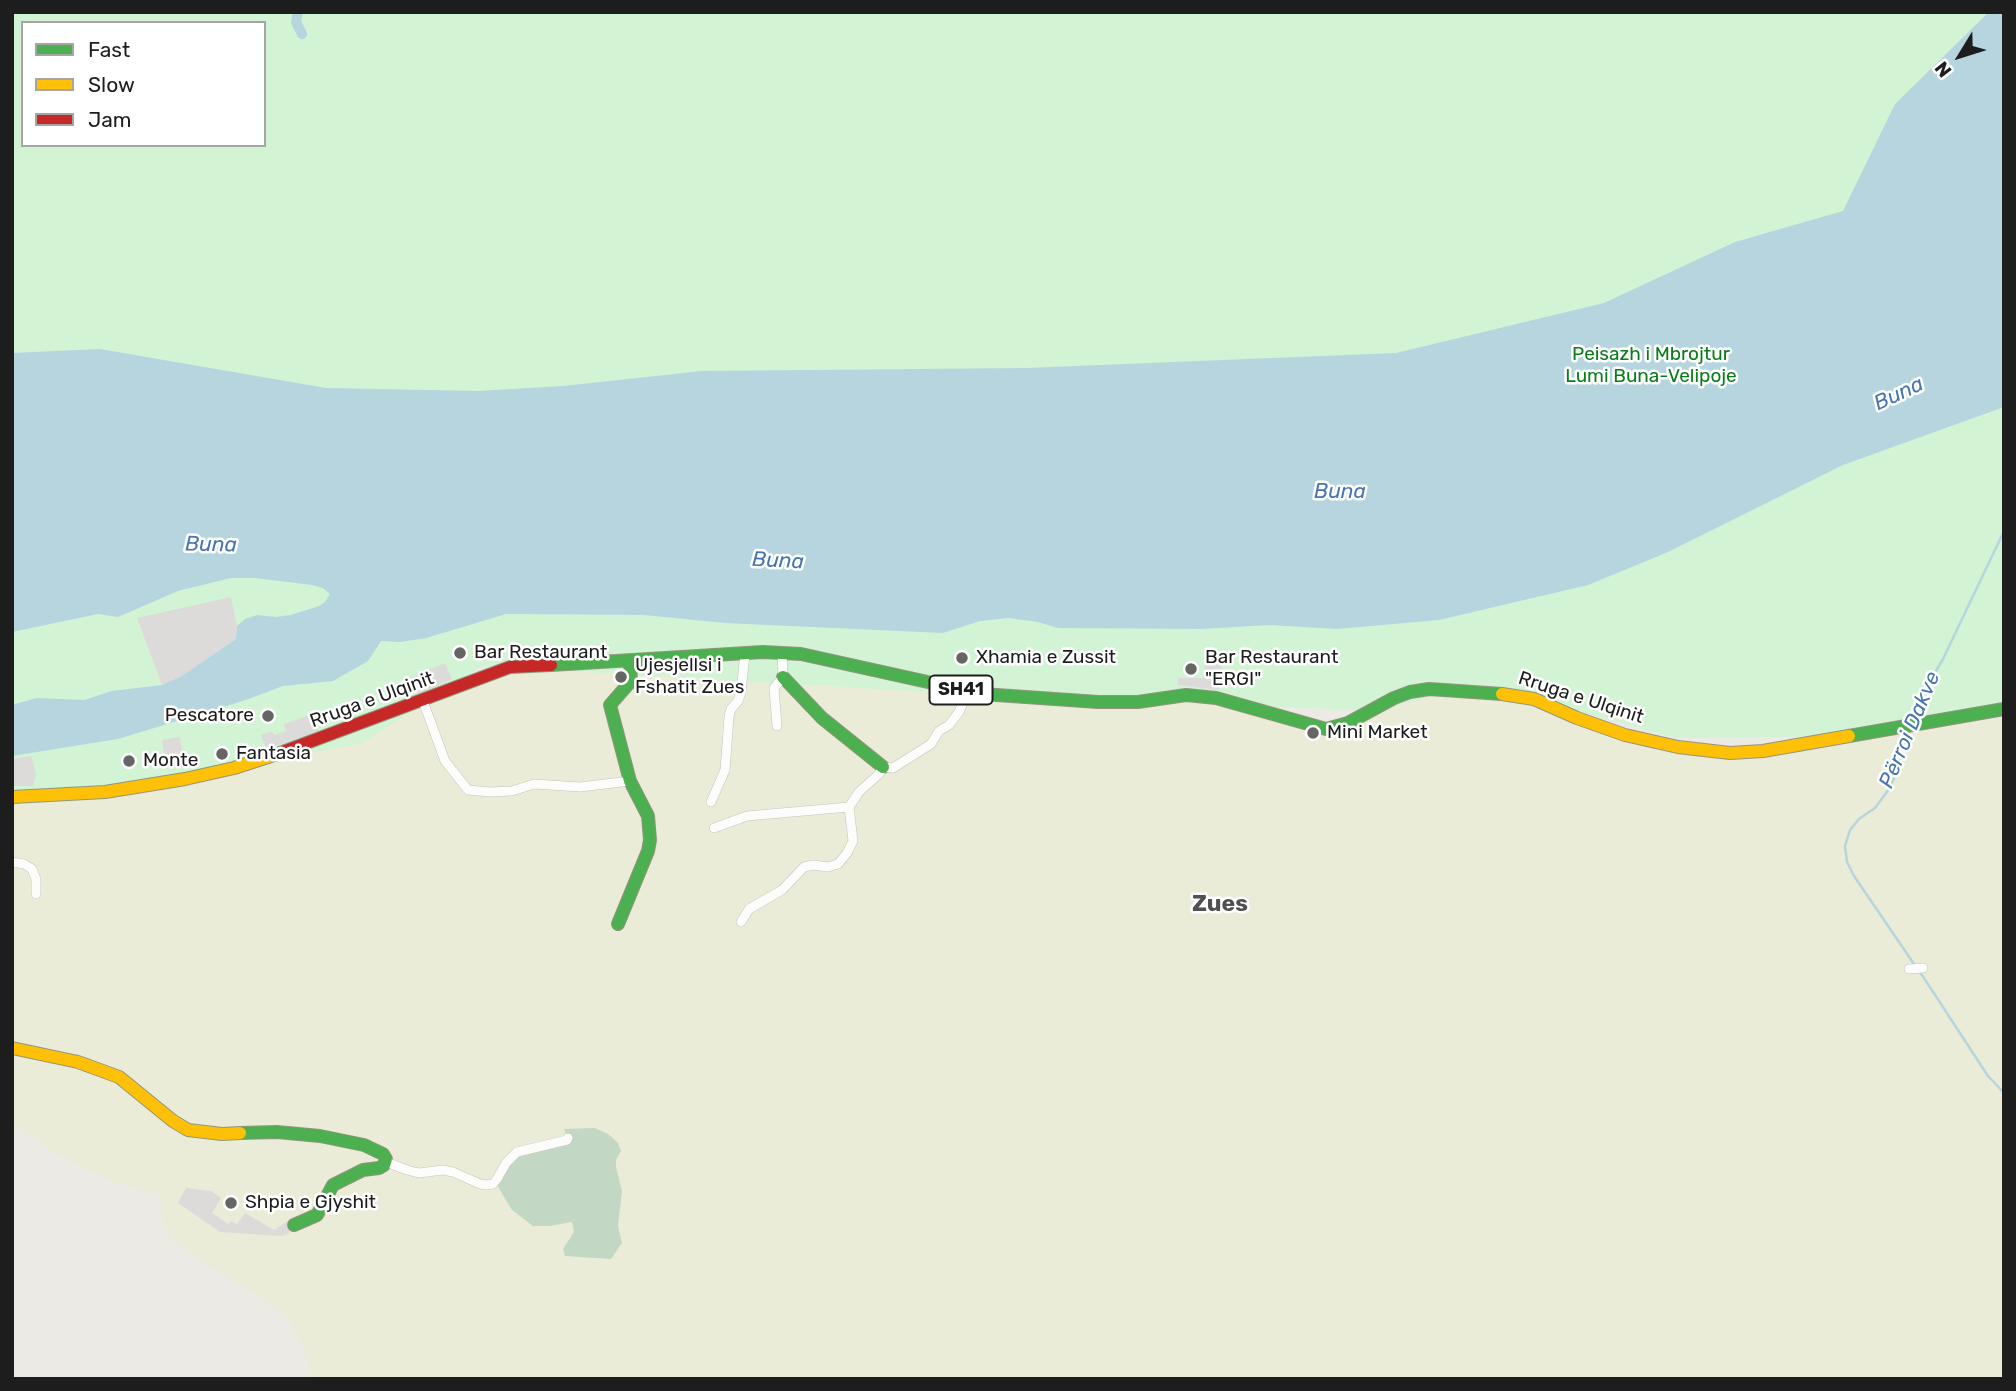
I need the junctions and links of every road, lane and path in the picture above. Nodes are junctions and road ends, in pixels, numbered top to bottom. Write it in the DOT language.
graph roads {
  1 [pos="782,652"];
  2 [pos="745,653"];
  3 [pos="630,661"];
  4 [pos="783,677"];
  5 [pos="968,691"];
  6 [pos="423,701"];
  7 [pos="2004,709"];
  8 [pos="777,726"];
  9 [pos="883,766"];
  10 [pos="630,781"];
  11 [pos="12,797"];
  12 [pos="711,802"];
  13 [pos="849,807"];
  14 [pos="714,828"];
  15 [pos="12,862"];
  16 [pos="36,894"];
  17 [pos="741,922"];
  18 [pos="618,924"];
  19 [pos="1923,968"];
  20 [pos="1909,970"];
  21 [pos="12,1048"];
  22 [pos="568,1138"];
  23 [pos="386,1162"];
  24 [pos="294,1225"];
  1 -- 2 [label="main road, Rruga e Ulqinit / SH41"];
  1 -- 4 [label="street"];
  1 -- 5 [label="main road, Rruga e Ulqinit / SH41"];
  2 -- 3 [label="main road, Rruga e Ulqinit / SH41"];
  2 -- 12 [label="street"];
  3 -- 6 [label="main road, Rruga e Ulqinit / SH41"];
  3 -- 10 [label="main road"];
  4 -- 8 [label="street"];
  4 -- 9 [label="main road"];
  5 -- 7 [label="main road, Rruga e Ulqinit / SH41"];
  5 -- 9 [label="street"];
  6 -- 10 [label="street"];
  6 -- 11 [label="main road, Rruga e Ulqinit / SH41"];
  9 -- 13 [label="street"];
  10 -- 18 [label="main road"];
  13 -- 14 [label="street"];
  13 -- 17 [label="street"];
  15 -- 16 [label="street"];
  19 -- 20 [label="street"];
  21 -- 23 [label="main road"];
  22 -- 23 [label="street"];
  23 -- 24 [label="main road"];
}
